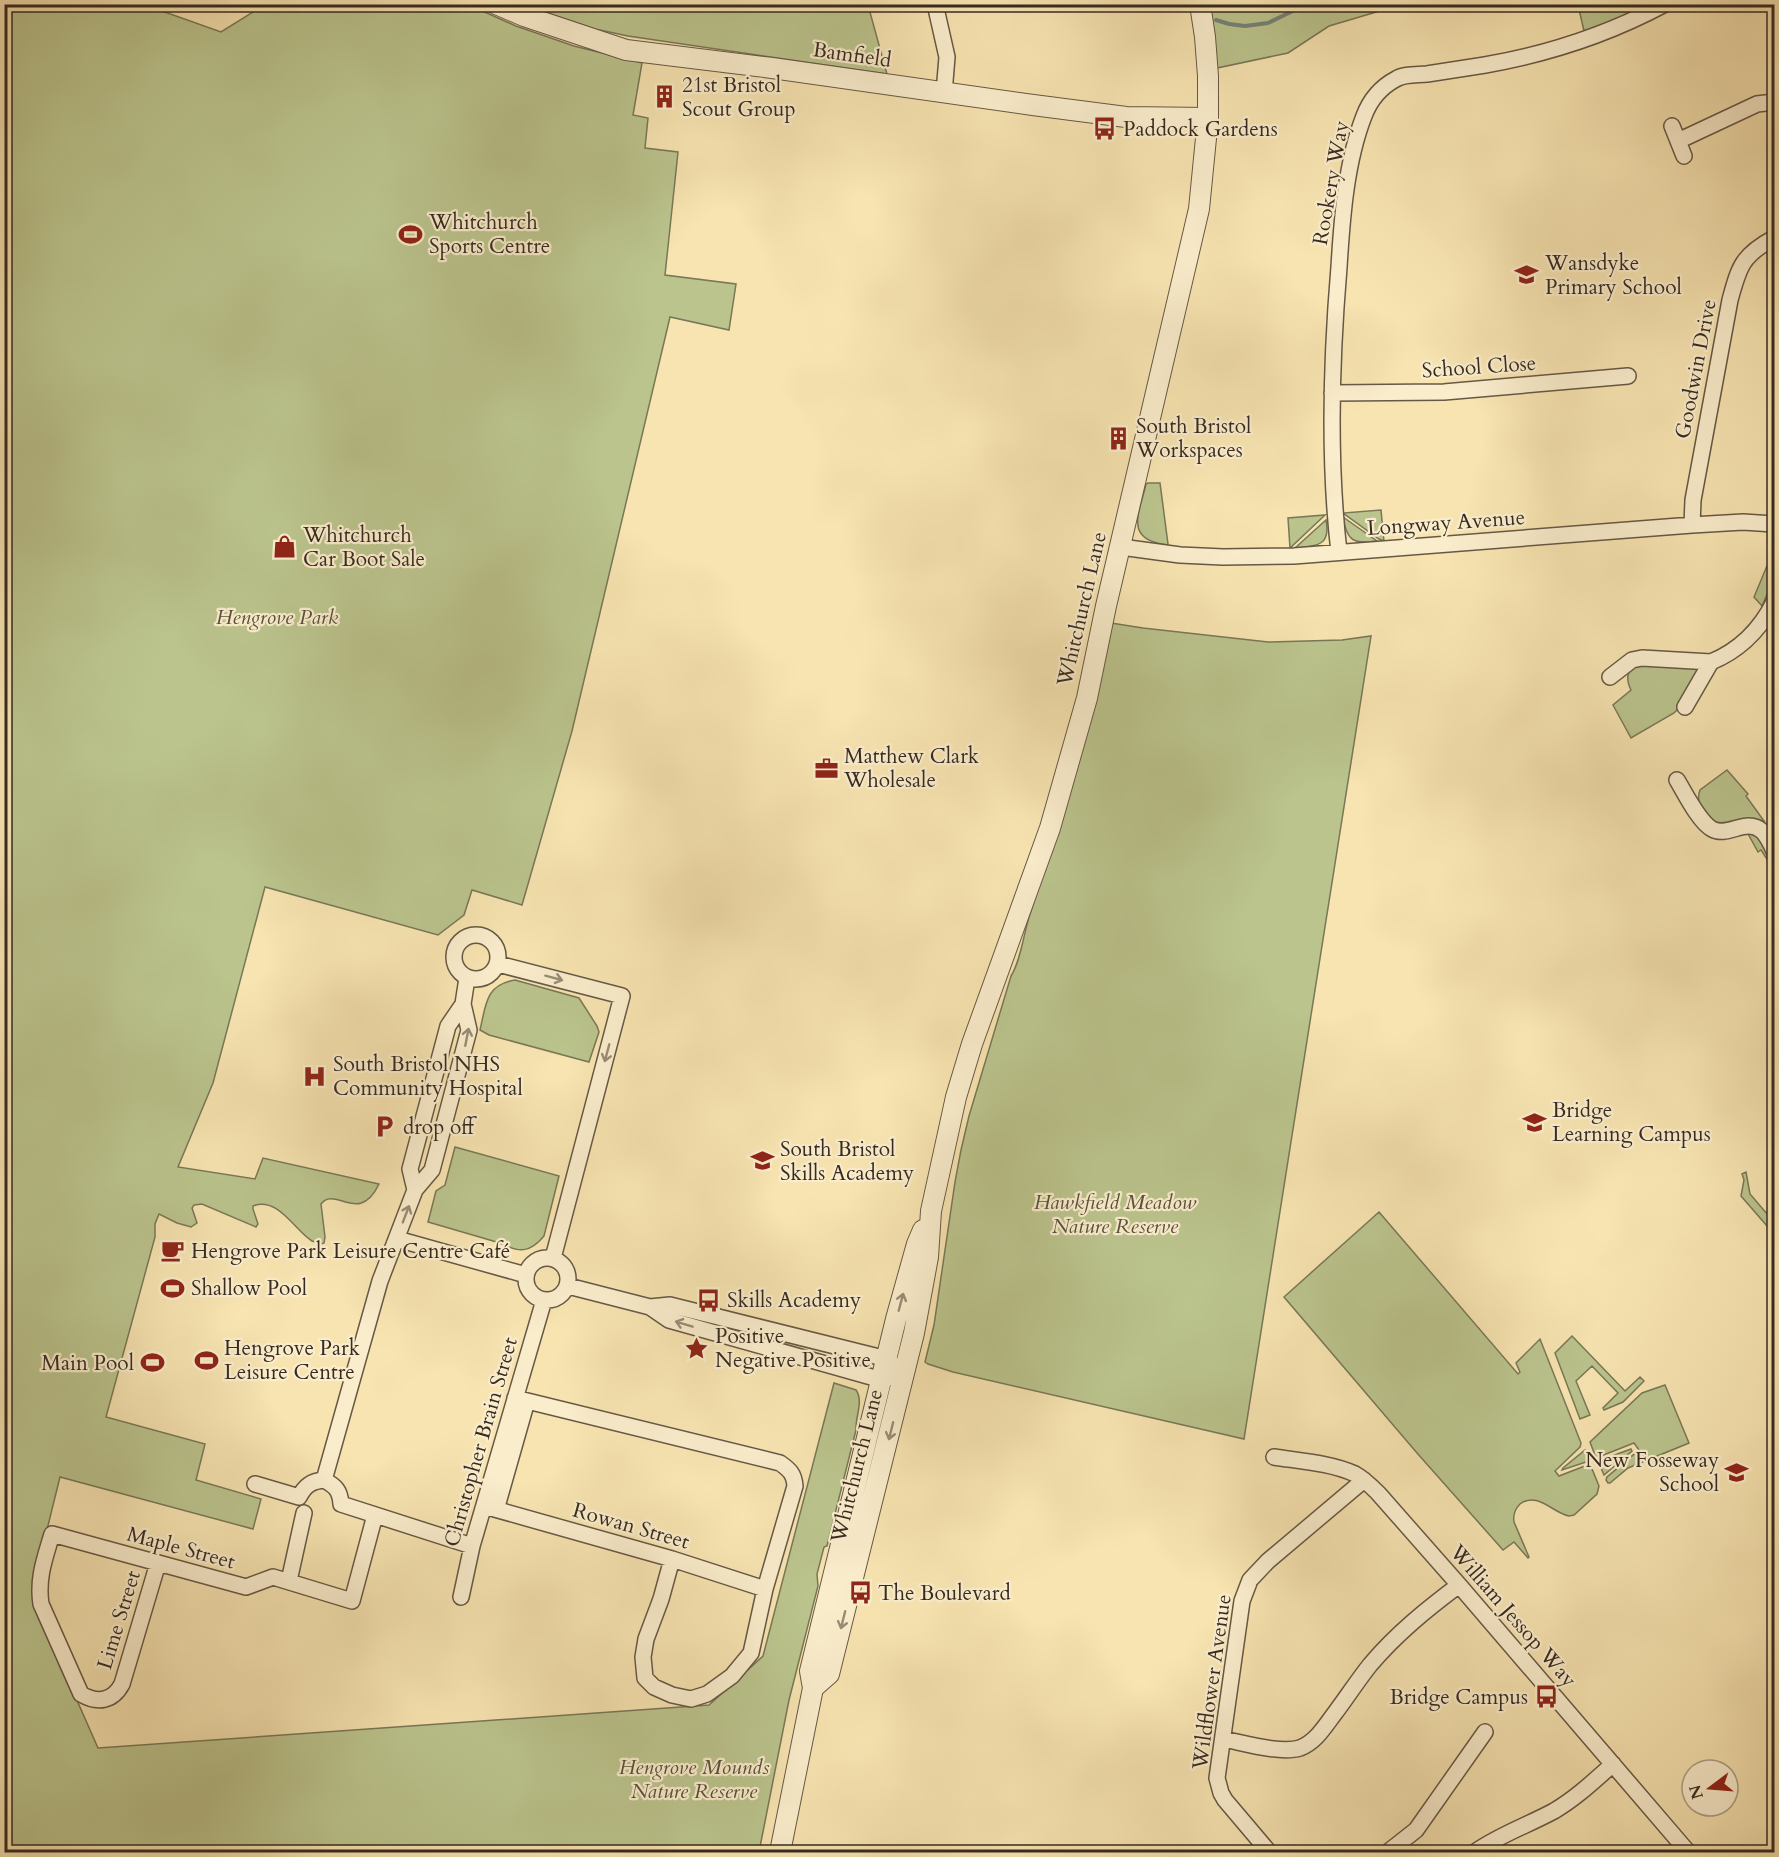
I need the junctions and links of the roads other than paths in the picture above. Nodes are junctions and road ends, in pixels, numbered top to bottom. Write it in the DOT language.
graph roads {
  1 [pos="496,4"];
  2 [pos="935,4"];
  3 [pos="1200,4"];
  4 [pos="1665,4"];
  5 [pos="944,93"];
  6 [pos="1774,102"];
  7 [pos="1208,118"];
  8 [pos="1672,126"];
  9 [pos="1678,141"];
  10 [pos="1684,156"];
  11 [pos="1774,238"];
  12 [pos="1628,376"];
  13 [pos="1332,393"];
  14 [pos="1774,524"];
  15 [pos="1692,525"];
  16 [pos="1121,547"];
  17 [pos="1340,552"];
  18 [pos="1774,602"];
  19 [pos="1711,662"];
  20 [pos="1610,677"];
  21 [pos="1685,707"];
  22 [pos="1677,780"];
  23 [pos="1774,851"];
  24 [pos="498,964"];
  25 [pos="467,978"];
  26 [pos="463,1004"];
  27 [pos="415,1190"];
  28 [pos="931,1211"];
  29 [pos="397,1239"];
  30 [pos="553,1258"];
  31 [pos="526,1275"];
  32 [pos="568,1286"];
  33 [pos="544,1300"];
  34 [pos="650,1307"];
  35 [pos="887,1359"];
  36 [pos="904,1374"];
  37 [pos="882,1380"];
  38 [pos="521,1400"];
  39 [pos="1274,1457"];
  40 [pos="324,1480"];
  41 [pos="1364,1480"];
  42 [pos="255,1484"];
  43 [pos="491,1504"];
  44 [pos="304,1513"];
  45 [pos="375,1515"];
  46 [pos="52,1534"];
  47 [pos="472,1546"];
  48 [pos="672,1559"];
  49 [pos="158,1563"];
  50 [pos="288,1581"];
  51 [pos="1459,1585"];
  52 [pos="765,1589"];
  53 [pos="461,1597"];
  54 [pos="813,1688"];
  55 [pos="1485,1732"];
  56 [pos="1223,1739"];
  57 [pos="1613,1764"];
  58 [pos="780,1852"];
  59 [pos="1269,1852"];
  60 [pos="1388,1852"];
  61 [pos="1475,1852"];
  62 [pos="1688,1852"];
  1 -- 5 [label="street, Bamfield"];
  2 -- 5 [label="street"];
  3 -- 7 [label="street, Whitchurch Lane"];
  4 -- 13 [label="street, Rookery Way"];
  5 -- 7 [label="street, Bamfield"];
  6 -- 9 [label="street"];
  7 -- 16 [label="street, Whitchurch Lane"];
  8 -- 9 [label="street"];
  9 -- 10 [label="street"];
  11 -- 15 [label="street, Goodwin Drive"];
  12 -- 13 [label="street, School Close"];
  13 -- 17 [label="street, Rookery Way"];
  14 -- 15 [label="street, Longway Avenue"];
  15 -- 17 [label="street, Longway Avenue"];
  16 -- 17 [label="street, Longway Avenue"];
  16 -- 28 [label="street, Whitchurch Lane"];
  18 -- 19 [label="street"];
  19 -- 20 [label="street"];
  19 -- 21 [label="street"];
  22 -- 23 [label="street"];
  24 -- 25 [label="street"];
  24 -- 25 [label="street"];
  24 -- 30 [label="street, one-way"];
  25 -- 26 [label="street"];
  26 -- 27 [label="street"];
  27 -- 26 [label="street, one-way"];
  29 -- 27 [label="street, one-way"];
  35 -- 28 [label="street, Whitchurch Lane, one-way"];
  28 -- 36 [label="street, Whitchurch Lane"];
  29 -- 31 [label="street"];
  29 -- 40 [label="street"];
  30 -- 31 [label="street"];
  30 -- 32 [label="street"];
  31 -- 33 [label="street"];
  32 -- 33 [label="street"];
  32 -- 34 [label="street"];
  33 -- 38 [label="street, Christopher Brain Street"];
  34 -- 35 [label="street"];
  37 -- 34 [label="street, one-way"];
  35 -- 36 [label="street"];
  35 -- 37 [label="street, Whitchurch Lane"];
  36 -- 37 [label="street"];
  36 -- 54 [label="street, Whitchurch Lane, one-way"];
  37 -- 54 [label="street, Whitchurch Lane"];
  38 -- 43 [label="street, Christopher Brain Street"];
  38 -- 52 [label="street"];
  39 -- 41 [label="street, William Jessop Way"];
  40 -- 42 [label="street"];
  40 -- 45 [label="street"];
  41 -- 51 [label="street, William Jessop Way"];
  41 -- 56 [label="street, Wildflower Avenue"];
  43 -- 47 [label="street, Christopher Brain Street"];
  43 -- 48 [label="street, Rowan Street"];
  44 -- 50 [label="street"];
  45 -- 47 [label="street"];
  45 -- 50 [label="street, Maple Street"];
  46 -- 49 [label="street, Maple Street"];
  46 -- 49 [label="street, Lime Street"];
  47 -- 53 [label="street, Christopher Brain Street"];
  48 -- 52 [label="street, Rowan Street"];
  48 -- 52 [label="street"];
  49 -- 50 [label="street, Maple Street"];
  51 -- 56 [label="street"];
  51 -- 57 [label="street, William Jessop Way"];
  54 -- 58 [label="street, Whitchurch Lane"];
  55 -- 60 [label="street"];
  56 -- 59 [label="street, Wildflower Avenue"];
  57 -- 61 [label="street"];
  57 -- 62 [label="street, William Jessop Way"];
}
